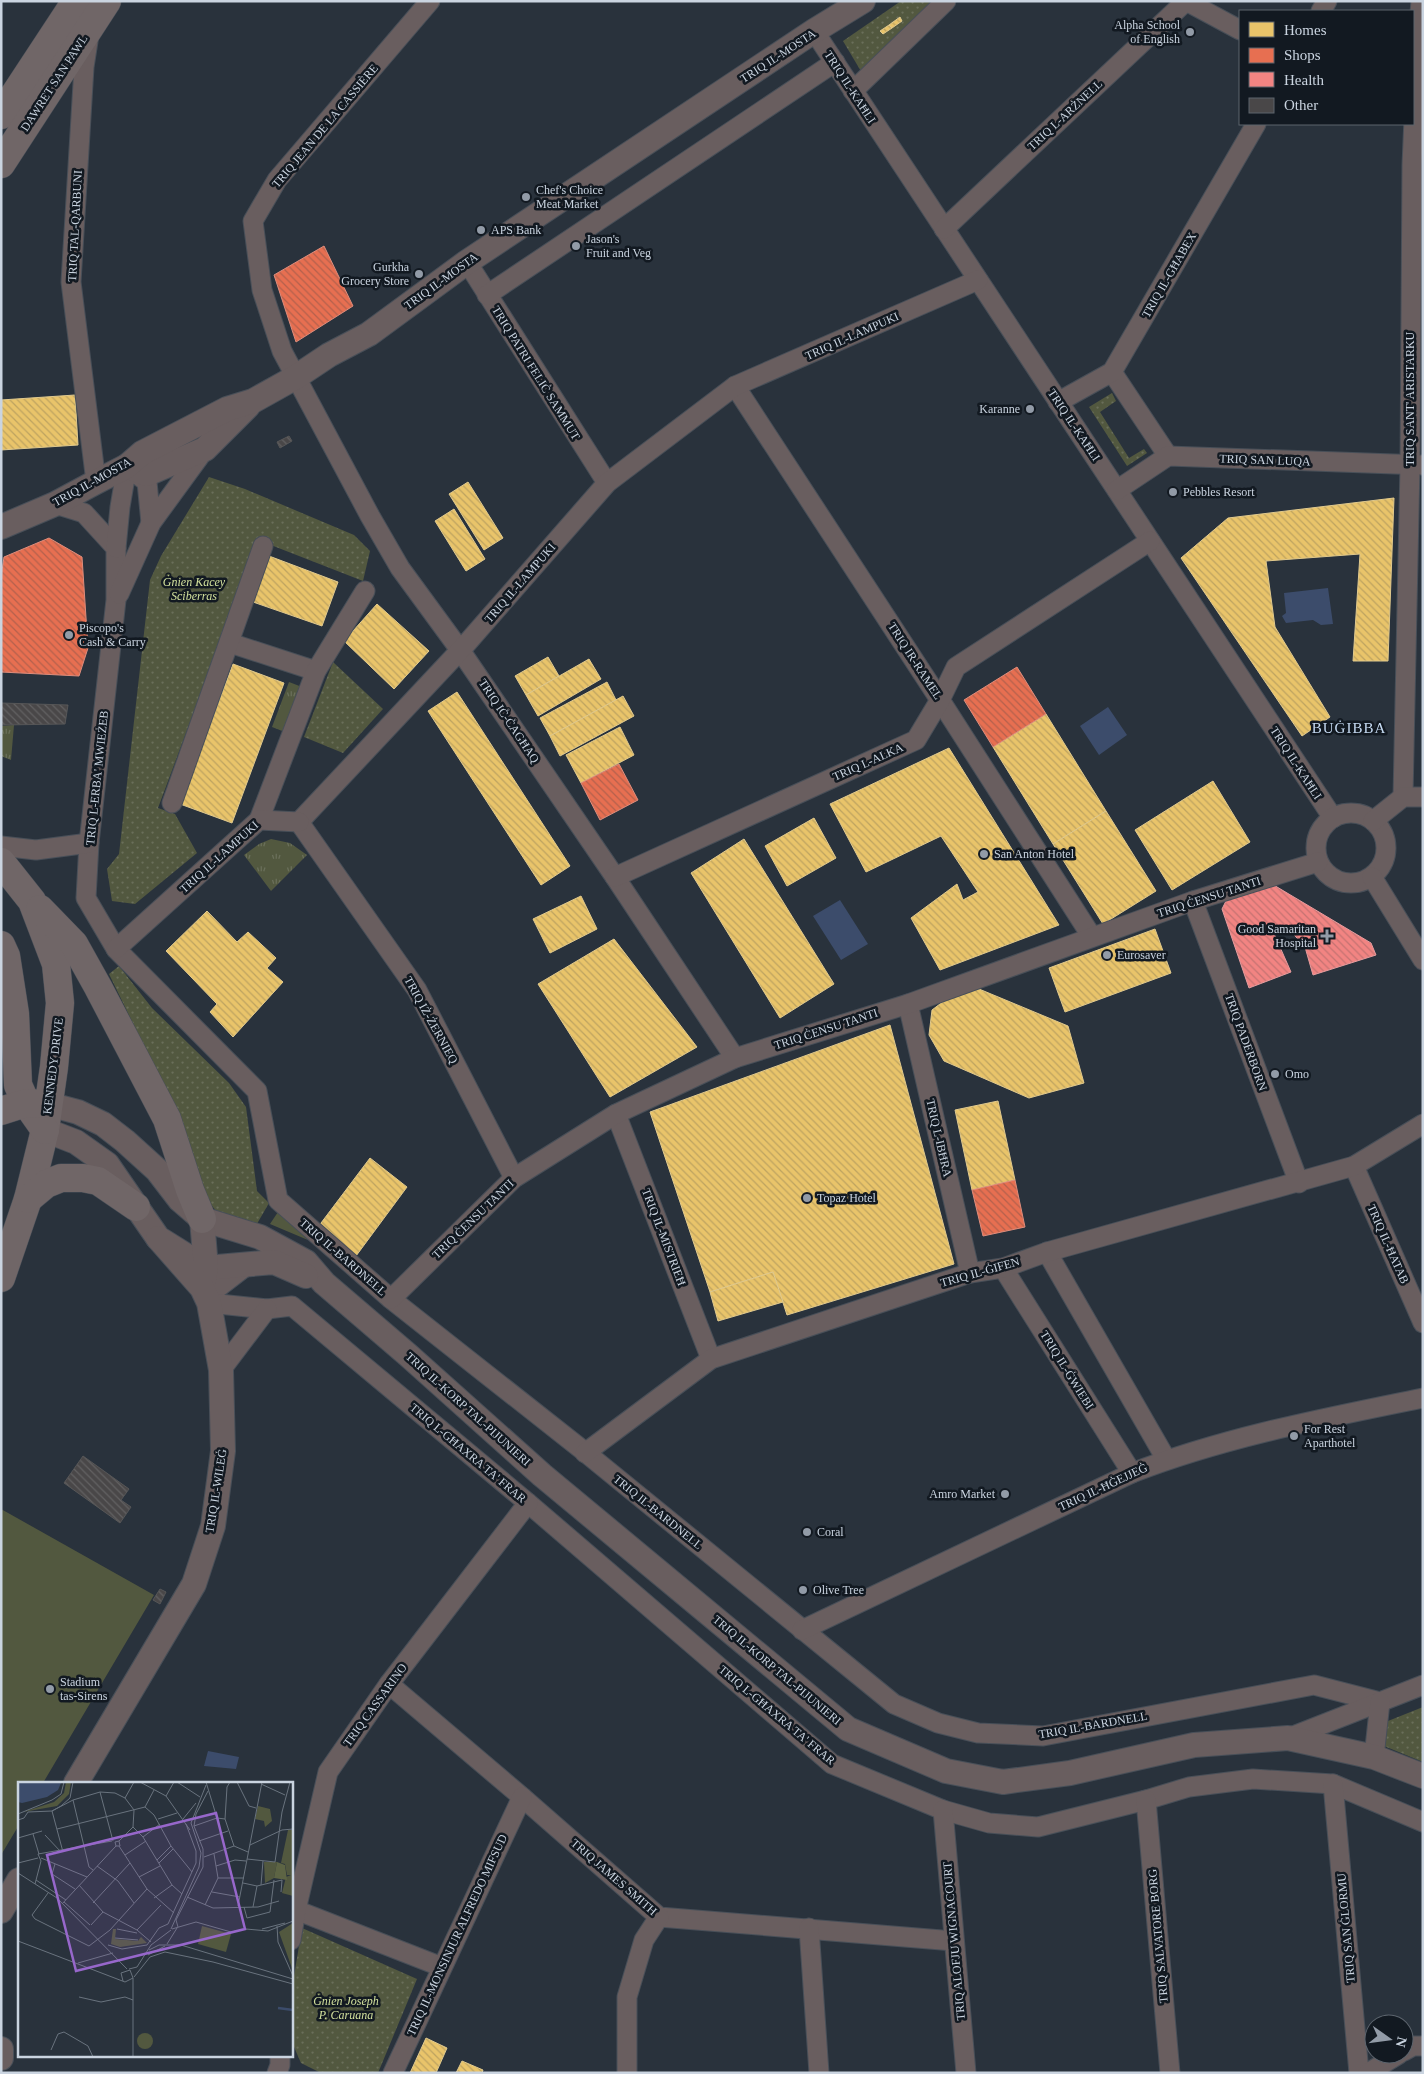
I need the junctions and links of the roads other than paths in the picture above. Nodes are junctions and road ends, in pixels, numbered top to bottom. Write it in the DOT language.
graph roads {
  1 [pos="76,1"];
  2 [pos="107,1"];
  3 [pos="430,1"];
  4 [pos="863,1"];
  5 [pos="946,1"];
  6 [pos="1421,1"];
  7 [pos="90,29"];
  8 [pos="1239,29"];
  9 [pos="814,32"];
  10 [pos="835,62"];
  11 [pos="853,91"];
  12 [pos="1,115"];
  13 [pos="1255,125"];
  14 [pos="1,164"];
  15 [pos="1417,165"];
  16 [pos="1417,196"];
  17 [pos="944,229"];
  18 [pos="466,262"];
  19 [pos="978,280"];
  20 [pos="487,295"];
  21 [pos="1112,372"];
  22 [pos="296,377"];
  23 [pos="735,386"];
  24 [pos="253,401"];
  25 [pos="1058,402"];
  26 [pos="205,449"];
  27 [pos="1168,456"];
  28 [pos="1416,465"];
  29 [pos="127,466"];
  30 [pos="96,482"];
  31 [pos="606,483"];
  32 [pos="1117,490"];
  33 [pos="56,504"];
  34 [pos="151,522"];
  35 [pos="1,527"];
  36 [pos="1150,541"];
  37 [pos="263,546"];
  38 [pos="116,548"];
  39 [pos="365,591"];
  40 [pos="116,600"];
  41 [pos="230,643"];
  42 [pos="460,650"];
  43 [pos="316,671"];
  44 [pos="940,700"];
  45 [pos="1403,797"];
  46 [pos="1423,797"];
  47 [pos="172,802"];
  48 [pos="1333,818"];
  49 [pos="259,820"];
  50 [pos="1373,821"];
  51 [pos="298,822"];
  52 [pos="89,843"];
  53 [pos="1,846"];
  54 [pos="1,862"];
  55 [pos="1318,862"];
  56 [pos="615,876"];
  57 [pos="1372,877"];
  58 [pos="32,901"];
  59 [pos="1193,901"];
  60 [pos="1092,938"];
  61 [pos="1,946"];
  62 [pos="116,948"];
  63 [pos="1423,960"];
  64 [pos="908,1004"];
  65 [pos="735,1058"];
  66 [pos="30,1112"];
  67 [pos="616,1114"];
  68 [pos="1423,1124"];
  69 [pos="1354,1166"];
  70 [pos="514,1178"];
  71 [pos="1298,1183"];
  72 [pos="28,1199"];
  73 [pos="136,1206"];
  74 [pos="202,1218"];
  75 [pos="1047,1252"];
  76 [pos="1003,1268"];
  77 [pos="970,1273"];
  78 [pos="1,1278"];
  79 [pos="324,1284"];
  80 [pos="206,1289"];
  81 [pos="391,1299"];
  82 [pos="267,1309"];
  83 [pos="1423,1323"];
  84 [pos="711,1359"];
  85 [pos="221,1370"];
  86 [pos="1423,1398"];
  87 [pos="585,1453"];
  88 [pos="1166,1460"];
  89 [pos="1132,1473"];
  90 [pos="528,1503"];
  91 [pos="802,1630"];
  92 [pos="389,1684"];
  93 [pos="1423,1685"];
  94 [pos="1380,1702"];
  95 [pos="1288,1738"];
  96 [pos="1374,1757"];
  97 [pos="1423,1776"];
  98 [pos="77,1782"];
  99 [pos="1333,1784"];
  100 [pos="522,1797"];
  101 [pos="1146,1800"];
  102 [pos="943,1810"];
  103 [pos="1423,1822"];
  104 [pos="18,1882"];
  105 [pos="296,1910"];
  106 [pos="1,1911"];
  107 [pos="659,1917"];
  108 [pos="809,1928"];
  109 [pos="292,1934"];
  110 [pos="954,1941"];
  111 [pos="442,1967"];
  112 [pos="1,2048"];
  113 [pos="1,2058"];
  114 [pos="1383,2064"];
  115 [pos="393,2073"];
  116 [pos="627,2073"];
  117 [pos="819,2073"];
  118 [pos="966,2073"];
  119 [pos="1170,2073"];
  120 [pos="1360,2073"];
  121 [pos="1368,2073"];
  1 -- 12 [label="highway"];
  2 -- 7 [label="highway, DAWRET SAN PAWL"];
  3 -- 22 [label="street, TRIQ JEAN DE LA CASSIÈRE"];
  4 -- 9 [label="street, TRIQ IL-MOSTA"];
  5 -- 11 [label="street"];
  6 -- 15 [label="street, TRIQ SANT' ARISTARKU"];
  7 -- 14 [label="highway, DAWRET SAN PAWL"];
  7 -- 30 [label="street, TRIQ TAL-QARBUNI"];
  8 -- 17 [label="street, TRIQ L-ARŻNELL"];
  9 -- 10 [label="street, TRIQ IL-KAĦLI"];
  9 -- 18 [label="street, TRIQ IL-MOSTA"];
  10 -- 11 [label="street, TRIQ IL-KAĦLI"];
  10 -- 20 [label="street"];
  11 -- 17 [label="street, TRIQ IL-KAĦLI"];
  13 -- 21 [label="street, TRIQ IL-GĦABEX"];
  15 -- 16 [label="street, TRIQ SANT' ARISTARKU"];
  16 -- 28 [label="street, TRIQ SANT' ARISTARKU"];
  17 -- 19 [label="street, TRIQ IL-KAĦLI"];
  18 -- 20 [label="street, TRIQ PATRI FELIĊ SAMMUT"];
  18 -- 22 [label="street, TRIQ IL-MOSTA"];
  19 -- 23 [label="street, TRIQ IL-LAMPUKI"];
  19 -- 25 [label="street, TRIQ IL-KAĦLI"];
  20 -- 31 [label="street, TRIQ PATRI FELIĊ SAMMUT"];
  21 -- 25 [label="street"];
  21 -- 27 [label="street"];
  22 -- 24 [label="street, TRIQ IL-MOSTA"];
  22 -- 42 [label="street, TRIQ IĊ-ĊAGĦAQ"];
  23 -- 31 [label="street, TRIQ IL-LAMPUKI"];
  23 -- 44 [label="street, TRIQ IR-RAMEL"];
  24 -- 26 [label="street"];
  24 -- 29 [label="street, TRIQ IL-MOSTA"];
  25 -- 32 [label="street, TRIQ IL-KAĦLI"];
  26 -- 29 [label="street"];
  26 -- 34 [label="street, TRIQ L-ERBA' MWIEŻEB"];
  27 -- 28 [label="street, TRIQ SAN LUQA"];
  27 -- 32 [label="street"];
  28 -- 45 [label="street, TRIQ SANT' ARISTARKU"];
  29 -- 30 [label="street, TRIQ IL-MOSTA"];
  29 -- 34 [label="street, TRIQ L-ERBA' MWIEŻEB"];
  29 -- 38 [label="street, TRIQ L-ERBA' MWIEŻEB"];
  30 -- 33 [label="street, TRIQ IL-MOSTA"];
  31 -- 42 [label="street, TRIQ IL-LAMPUKI"];
  32 -- 36 [label="street, TRIQ IL-KAĦLI"];
  33 -- 35 [label="street, TRIQ IL-MOSTA"];
  33 -- 38 [label="street"];
  34 -- 40 [label="street, TRIQ L-ERBA' MWIEŻEB"];
  36 -- 44 [label="street, TRIQ L-ALKA"];
  36 -- 48 [label="street, TRIQ IL-KAĦLI"];
  37 -- 41 [label="street"];
  38 -- 40 [label="street, TRIQ L-ERBA' MWIEŻEB"];
  39 -- 43 [label="street"];
  40 -- 52 [label="street, TRIQ L-ERBA' MWIEŻEB"];
  41 -- 43 [label="street"];
  41 -- 47 [label="street"];
  42 -- 51 [label="street, TRIQ IL-LAMPUKI"];
  42 -- 56 [label="street, TRIQ IĊ-ĊAGĦAQ"];
  43 -- 49 [label="street"];
  44 -- 56 [label="street, TRIQ L-ALKA"];
  44 -- 60 [label="street, TRIQ IR-RAMEL"];
  45 -- 46 [label="street"];
  45 -- 50 [label="street"];
  48 -- 50 [label="street"];
  48 -- 55 [label="street"];
  49 -- 51 [label="street, TRIQ IL-LAMPUKI"];
  49 -- 62 [label="street, TRIQ IL-LAMPUKI"];
  50 -- 57 [label="street"];
  51 -- 70 [label="street, TRIQ IŻ-ŻERNIEQ"];
  52 -- 53 [label="street"];
  52 -- 62 [label="street, TRIQ L-ERBA' MWIEŻEB"];
  54 -- 58 [label="highway, KENNEDY DRIVE"];
  55 -- 57 [label="street"];
  55 -- 59 [label="street, TRIQ ĊENSU TANTI"];
  56 -- 65 [label="street, TRIQ IĊ-ĊAGĦAQ"];
  57 -- 63 [label="street"];
  58 -- 66 [label="highway, KENNEDY DRIVE"];
  58 -- 74 [label="highway"];
  59 -- 60 [label="street, TRIQ ĊENSU TANTI"];
  59 -- 71 [label="street, TRIQ PADERBORN"];
  60 -- 64 [label="street, TRIQ ĊENSU TANTI"];
  61 -- 66 [label="highway"];
  62 -- 81 [label="street, TRIQ IL-BARDNELL"];
  64 -- 65 [label="street, TRIQ ĊENSU TANTI"];
  64 -- 77 [label="street, TRIQ L-IBĦRA"];
  65 -- 67 [label="street, TRIQ ĊENSU TANTI"];
  66 -- 72 [label="highway, KENNEDY DRIVE"];
  66 -- 73 [label="street"];
  66 -- 74 [label="street"];
  67 -- 70 [label="street, TRIQ ĊENSU TANTI"];
  67 -- 84 [label="street, TRIQ IL-MISTRIEĦ"];
  68 -- 69 [label="street, TRIQ IL-ĠIFEN"];
  69 -- 71 [label="street, TRIQ IL-ĠIFEN"];
  69 -- 83 [label="street, TRIQ IL-ĦATAB"];
  70 -- 81 [label="street, TRIQ ĊENSU TANTI"];
  71 -- 75 [label="street, TRIQ IL-ĠIFEN"];
  72 -- 73 [label="highway"];
  72 -- 78 [label="highway, KENNEDY DRIVE"];
  73 -- 80 [label="street"];
  74 -- 79 [label="street, TRIQ IL-KORP TAL-PIJUNIERI"];
  74 -- 80 [label="street, TRIQ IL-WILEĠ"];
  75 -- 76 [label="street, TRIQ IL-ĠIFEN"];
  75 -- 88 [label="street"];
  76 -- 77 [label="street, TRIQ IL-ĠIFEN"];
  76 -- 89 [label="street, TRIQ IL-ĠWIEBI"];
  77 -- 84 [label="street, TRIQ IL-ĠIFEN"];
  79 -- 80 [label="street, TRIQ IL-KORP TAL-PIJUNIERI"];
  79 -- 95 [label="street, TRIQ IL-KORP TAL-PIJUNIERI"];
  80 -- 82 [label="street, TRIQ L-GĦAXRA TA' FRAR"];
  80 -- 85 [label="street, TRIQ IL-WILEĠ"];
  81 -- 87 [label="street, TRIQ IL-BARDNELL"];
  82 -- 85 [label="street"];
  82 -- 90 [label="street, TRIQ L-GĦAXRA TA' FRAR"];
  84 -- 87 [label="street, TRIQ IL-ĠIFEN"];
  85 -- 98 [label="street, TRIQ IL-WILEĠ"];
  86 -- 88 [label="street, TRIQ IL-ĦĠEJJEĠ"];
  87 -- 91 [label="street, TRIQ IL-BARDNELL"];
  88 -- 89 [label="street, TRIQ IL-ĦĠEJJEĠ"];
  89 -- 91 [label="street, TRIQ IL-ĦĠEJJEĠ"];
  90 -- 92 [label="street, TRIQ CASSARINO"];
  90 -- 102 [label="street, TRIQ L-GĦAXRA TA' FRAR"];
  91 -- 94 [label="street, TRIQ IL-BARDNELL"];
  92 -- 100 [label="street, TRIQ JAMES SMITH"];
  92 -- 105 [label="street, TRIQ CASSARINO"];
  93 -- 94 [label="street"];
  94 -- 95 [label="street"];
  94 -- 96 [label="street"];
  95 -- 96 [label="street, TRIQ IL-KORP TAL-PIJUNIERI"];
  96 -- 97 [label="street, TRIQ IL-KORP TAL-PIJUNIERI"];
  99 -- 101 [label="street, TRIQ L-GĦAXRA TA' FRAR"];
  99 -- 103 [label="street, TRIQ L-GĦAXRA TA' FRAR"];
  99 -- 120 [label="street, TRIQ SAN ĠLORMU"];
  100 -- 107 [label="street, TRIQ JAMES SMITH"];
  100 -- 111 [label="street, TRIQ IL-MONSINJUR ALFREDO MIFSUD"];
  101 -- 102 [label="street, TRIQ L-GĦAXRA TA' FRAR"];
  101 -- 119 [label="street, TRIQ SALVATORE BORG"];
  102 -- 110 [label="street, TRIQ ALOFJU WIGNACOURT"];
  104 -- 106 [label="street"];
  105 -- 109 [label="street, TRIQ CASSARINO"];
  105 -- 111 [label="street"];
  107 -- 108 [label="street, TRIQ JAMES SMITH"];
  107 -- 116 [label="street"];
  108 -- 110 [label="street, TRIQ JAMES SMITH"];
  108 -- 117 [label="street"];
  110 -- 118 [label="street, TRIQ ALOFJU WIGNACOURT"];
  111 -- 115 [label="street, TRIQ IL-MONSINJUR ALFREDO MIFSUD"];
  112 -- 113 [label="street"];
  114 -- 121 [label="street"];
}
